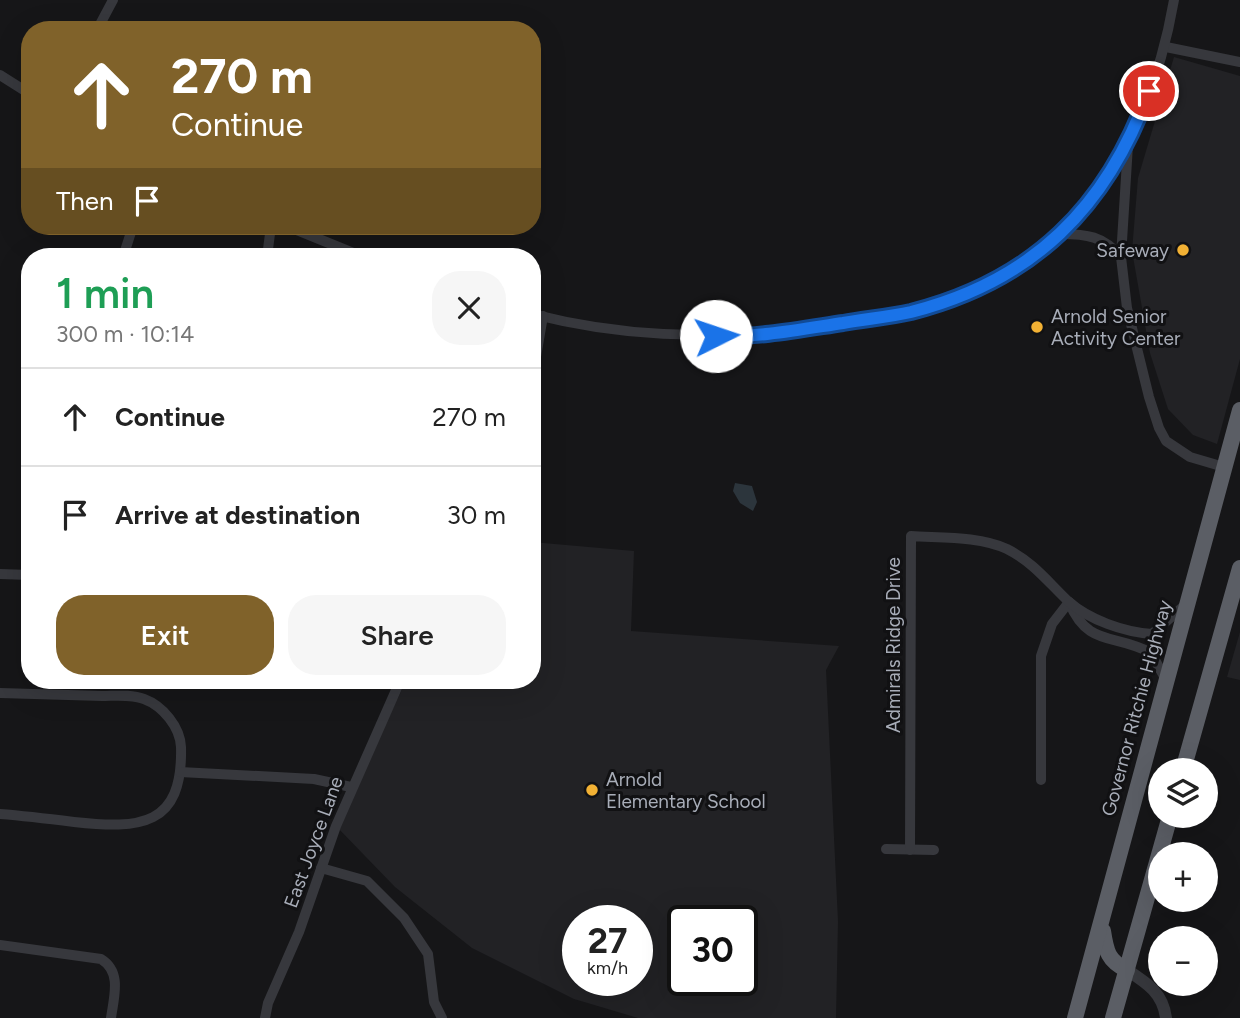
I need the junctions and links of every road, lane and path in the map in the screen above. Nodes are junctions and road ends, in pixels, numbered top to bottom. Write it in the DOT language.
graph roads {
  1 [pos="113,0"];
  2 [pos="1174,0"];
  3 [pos="102,21"];
  4 [pos="1166,47"];
  5 [pos="1240,62"];
  6 [pos="1,77"];
  7 [pos="21,89"];
  8 [pos="1128,145"];
  9 [pos="1060,234"];
  10 [pos="309,235"];
  11 [pos="341,248"];
  12 [pos="1121,257"];
  13 [pos="543,316"];
  14 [pos="541,328"];
  15 [pos="1240,410"];
  16 [pos="1224,467"];
  17 [pos="1240,568"];
  18 [pos="0,574"];
  19 [pos="21,575"];
  20 [pos="1069,602"];
  21 [pos="1185,605"];
  22 [pos="1165,678"];
  23 [pos="396,689"];
  24 [pos="0,693"];
  25 [pos="1186,758"];
  26 [pos="180,772"];
  27 [pos="1041,780"];
  28 [pos="351,787"];
  29 [pos="0,814"];
  30 [pos="1167,828"];
  31 [pos="886,849"];
  32 [pos="910,850"];
  33 [pos="934,850"];
  34 [pos="321,867"];
  35 [pos="1101,923"];
  36 [pos="0,945"];
  37 [pos="1127,970"];
  38 [pos="111,1018"];
  39 [pos="265,1018"];
  40 [pos="442,1018"];
  41 [pos="1075,1018"];
  42 [pos="1113,1018"];
  43 [pos="1166,1018"];
  1 -- 3 [label="street"];
  2 -- 4 [label="street"];
  4 -- 5 [label="street"];
  4 -- 8 [label="street"];
  6 -- 7 [label="street"];
  8 -- 9 [label="street"];
  8 -- 12 [label="street"];
  9 -- 12 [label="street"];
  9 -- 13 [label="street"];
  10 -- 11 [label="street"];
  12 -- 16 [label="street"];
  13 -- 14 [label="street"];
  15 -- 16 [label="highway, Governor Ritchie Highway"];
  16 -- 21 [label="highway, Governor Ritchie Highway"];
  17 -- 25 [label="highway"];
  18 -- 19 [label="street"];
  20 -- 21 [label="street, Admirals Ridge Drive"];
  20 -- 22 [label="street, Admirals Ridge Drive"];
  20 -- 27 [label="street"];
  20 -- 32 [label="street, Admirals Ridge Drive"];
  21 -- 22 [label="highway, Governor Ritchie Highway"];
  22 -- 35 [label="highway, Governor Ritchie Highway"];
  23 -- 28 [label="street, East Joyce Lane"];
  24 -- 26 [label="street"];
  26 -- 28 [label="street"];
  26 -- 29 [label="street"];
  28 -- 34 [label="street, East Joyce Lane"];
  30 -- 37 [label="highway"];
  31 -- 32 [label="street"];
  32 -- 33 [label="street"];
  34 -- 39 [label="street, East Joyce Lane"];
  34 -- 40 [label="street"];
  35 -- 37 [label="highway"];
  35 -- 41 [label="highway, Governor Ritchie Highway"];
  36 -- 38 [label="street"];
  37 -- 42 [label="highway"];
  37 -- 43 [label="street"];
}
